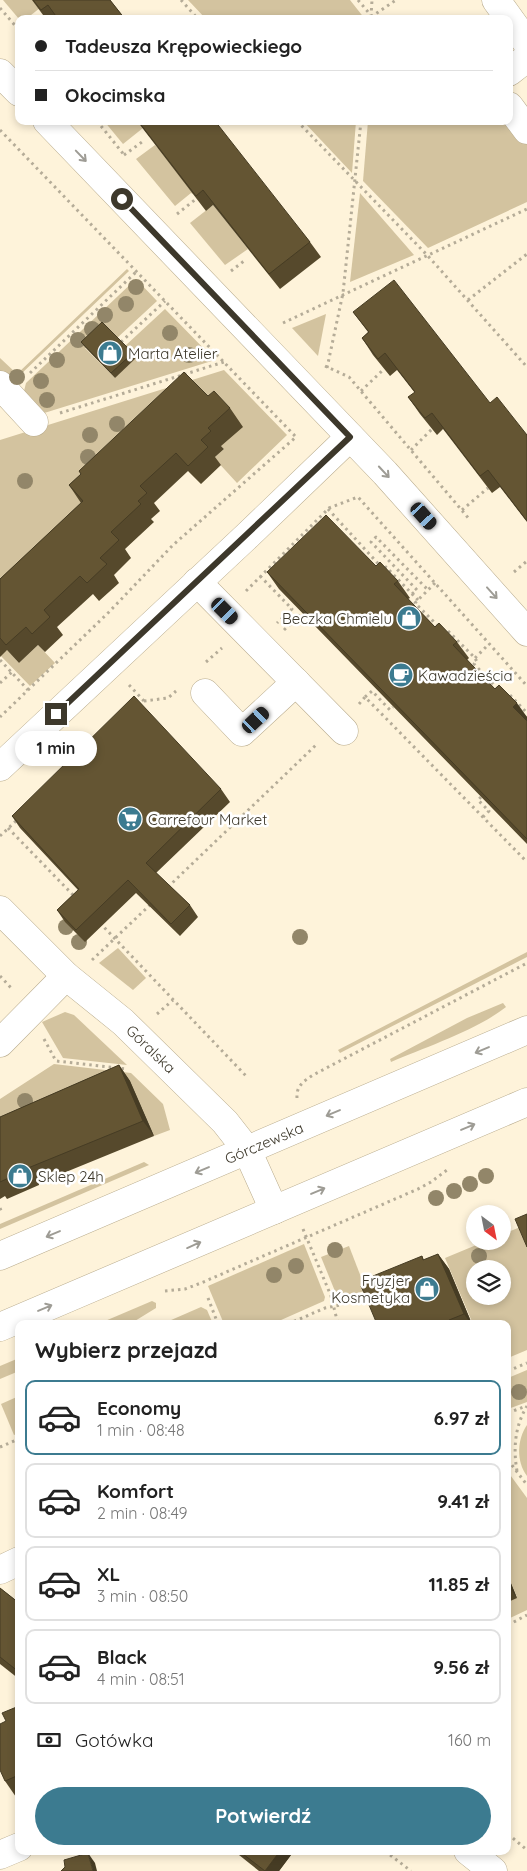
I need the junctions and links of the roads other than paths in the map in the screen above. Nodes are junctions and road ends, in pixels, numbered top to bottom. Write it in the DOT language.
graph roads {
  1 [pos="496,0"];
  2 [pos="507,15"];
  3 [pos="513,24"];
  4 [pos="527,43"];
  5 [pos="527,58"];
  6 [pos="513,69"];
  7 [pos="0,72"];
  8 [pos="15,88"];
  9 [pos="513,111"];
  10 [pos="51,125"];
  11 [pos="527,130"];
  12 [pos="8,393"];
  13 [pos="34,422"];
  14 [pos="350,437"];
  15 [pos="197,582"];
  16 [pos="527,632"];
  17 [pos="296,682"];
  18 [pos="205,693"];
  19 [pos="341,728"];
  20 [pos="0,767"];
  21 [pos="0,910"];
  22 [pos="66,976"];
  23 [pos="527,1030"];
  24 [pos="0,1043"];
  25 [pos="527,1102"];
  26 [pos="247,1150"];
  27 [pos="274,1210"];
  28 [pos="0,1256"];
  29 [pos="16,1320"];
  30 [pos="15,1321"];
  31 [pos="0,1327"];
  32 [pos="15,1563"];
  33 [pos="0,1570"];
  34 [pos="15,1849"];
  35 [pos="0,1855"];
  36 [pos="473,1855"];
  37 [pos="493,1871"];
  1 -- 2 [label="street"];
  3 -- 4 [label="street"];
  5 -- 6 [label="street"];
  7 -- 8 [label="street"];
  9 -- 11 [label="street"];
  10 -- 14 [label="street, one-way"];
  12 -- 13 [label="street"];
  14 -- 15 [label="street"];
  14 -- 16 [label="street, one-way"];
  15 -- 17 [label="street"];
  15 -- 20 [label="street"];
  17 -- 18 [label="street"];
  17 -- 19 [label="street"];
  21 -- 22 [label="street, Góralska"];
  22 -- 24 [label="street"];
  22 -- 26 [label="street, Góralska"];
  23 -- 26 [label="street, Górczewska, one-way"];
  27 -- 25 [label="street, one-way"];
  26 -- 27 [label="street, Góralska"];
  26 -- 28 [label="street, Górczewska, one-way"];
  29 -- 27 [label="street, one-way"];
  31 -- 30 [label="street, one-way"];
  32 -- 33 [label="street"];
  34 -- 35 [label="street"];
  36 -- 37 [label="street"];
}
